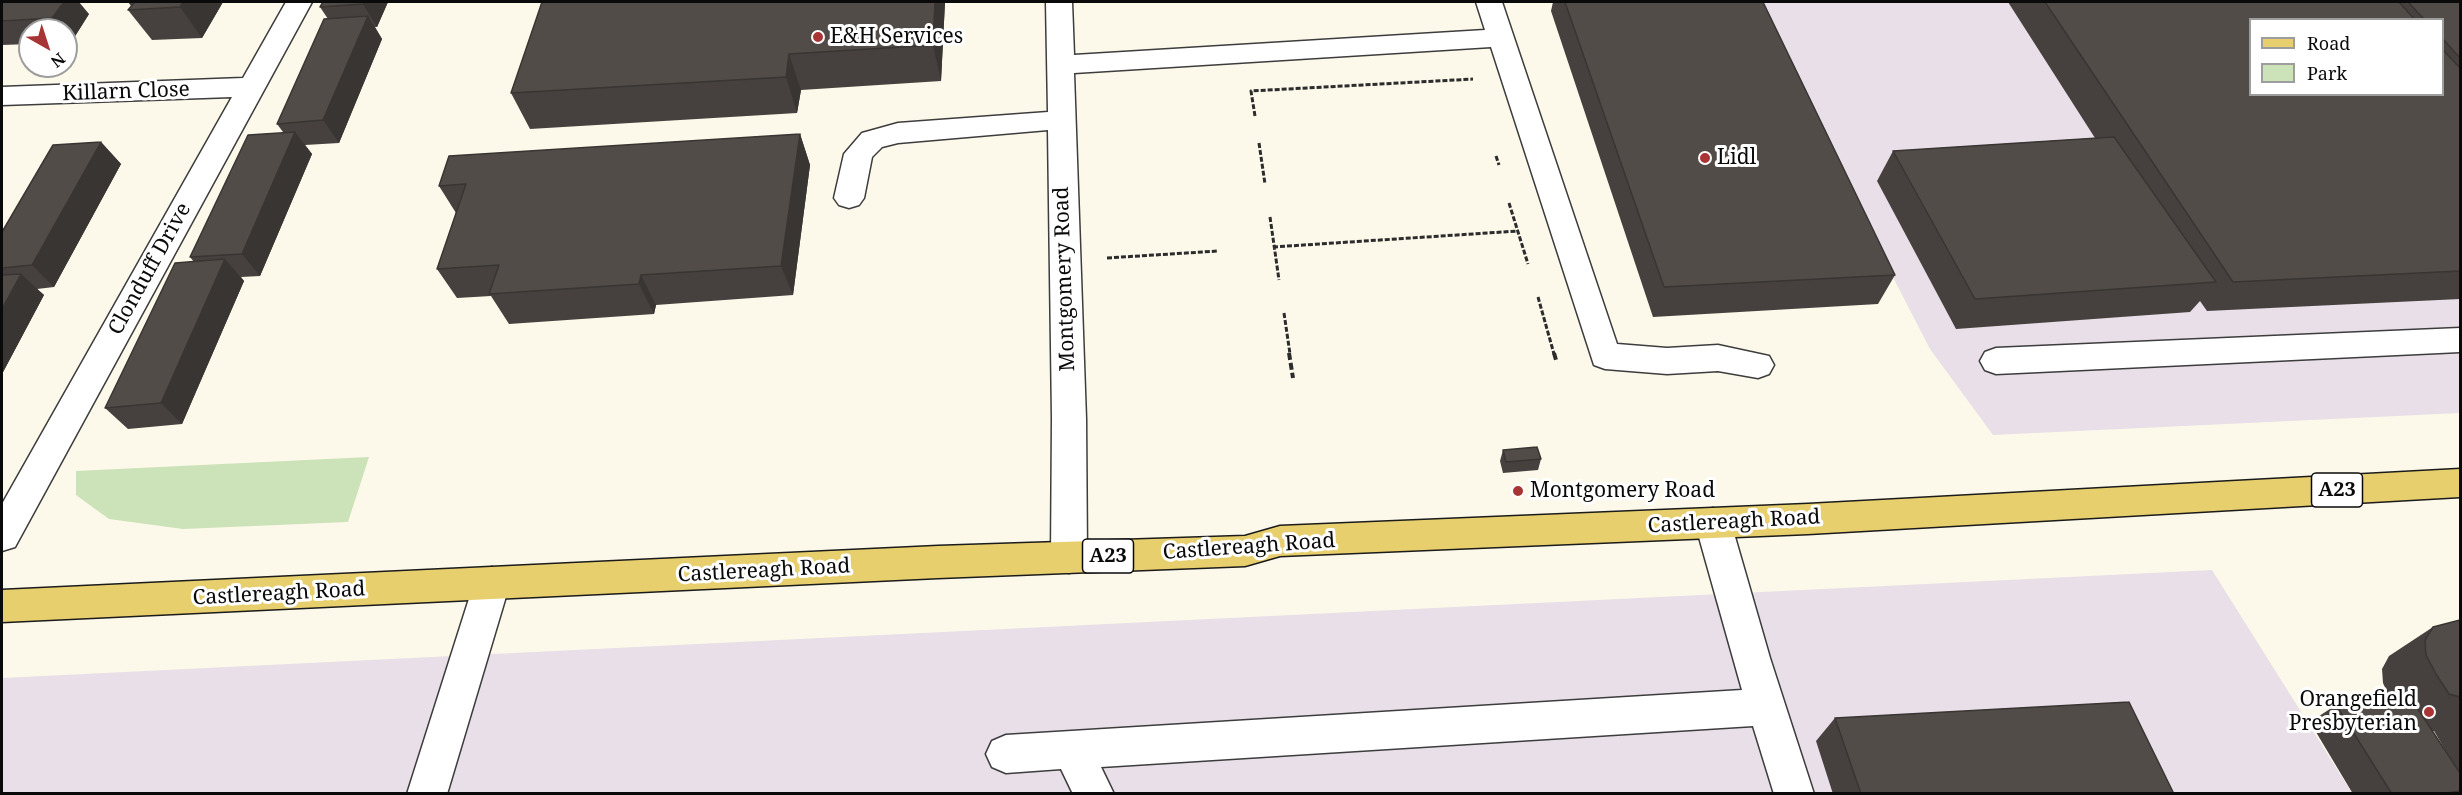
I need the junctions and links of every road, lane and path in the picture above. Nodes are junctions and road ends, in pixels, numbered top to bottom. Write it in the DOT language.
graph roads {
  1 [pos="299,2"];
  2 [pos="1059,2"];
  3 [pos="1489,2"];
  4 [pos="1501,38"];
  5 [pos="1061,64"];
  6 [pos="251,87"];
  7 [pos="1475,87"];
  8 [pos="2,96"];
  9 [pos="1255,116"];
  10 [pos="1060,120"];
  11 [pos="1259,143"];
  12 [pos="1265,184"];
  13 [pos="849,198"];
  14 [pos="1509,203"];
  15 [pos="1270,217"];
  16 [pos="1518,231"];
  17 [pos="1274,247"];
  18 [pos="1218,251"];
  19 [pos="1064,261"];
  20 [pos="1528,264"];
  21 [pos="1279,280"];
  22 [pos="1538,297"];
  23 [pos="1284,313"];
  24 [pos="2460,340"];
  25 [pos="1556,360"];
  26 [pos="1996,361"];
  27 [pos="1758,365"];
  28 [pos="1293,378"];
  29 [pos="2460,483"];
  30 [pos="1713,523"];
  31 [pos="2,536"];
  32 [pos="1069,557"];
  33 [pos="492,583"];
  34 [pos="2,606"];
  35 [pos="1767,707"];
  36 [pos="1072,750"];
  37 [pos="1006,754"];
  38 [pos="428,794"];
  39 [pos="1094,794"];
  40 [pos="1794,794"];
  1 -- 6 [label="street, Clonduff Drive"];
  2 -- 5 [label="street, Montgomery Road"];
  3 -- 4 [label="street"];
  4 -- 5 [label="street"];
  4 -- 27 [label="street"];
  5 -- 10 [label="street, Montgomery Road"];
  6 -- 8 [label="street, Killarn Close"];
  6 -- 31 [label="street, Clonduff Drive"];
  7 -- 9 [label="path"];
  10 -- 13 [label="street"];
  10 -- 19 [label="street, Montgomery Road"];
  11 -- 12 [label="path"];
  14 -- 16 [label="path"];
  15 -- 17 [label="path"];
  16 -- 17 [label="path"];
  16 -- 20 [label="path"];
  17 -- 21 [label="path"];
  18 -- 19 [label="path"];
  19 -- 32 [label="street, Montgomery Road"];
  22 -- 25 [label="path"];
  23 -- 28 [label="path"];
  24 -- 26 [label="street"];
  29 -- 30 [label="main road, Castlereagh Road / A23"];
  30 -- 32 [label="main road, Castlereagh Road / A23"];
  30 -- 35 [label="street"];
  32 -- 33 [label="main road, Castlereagh Road / A23"];
  33 -- 34 [label="main road, Castlereagh Road / A23"];
  33 -- 38 [label="street"];
  35 -- 36 [label="street"];
  35 -- 40 [label="street"];
  36 -- 37 [label="street"];
  36 -- 39 [label="street"];
}
